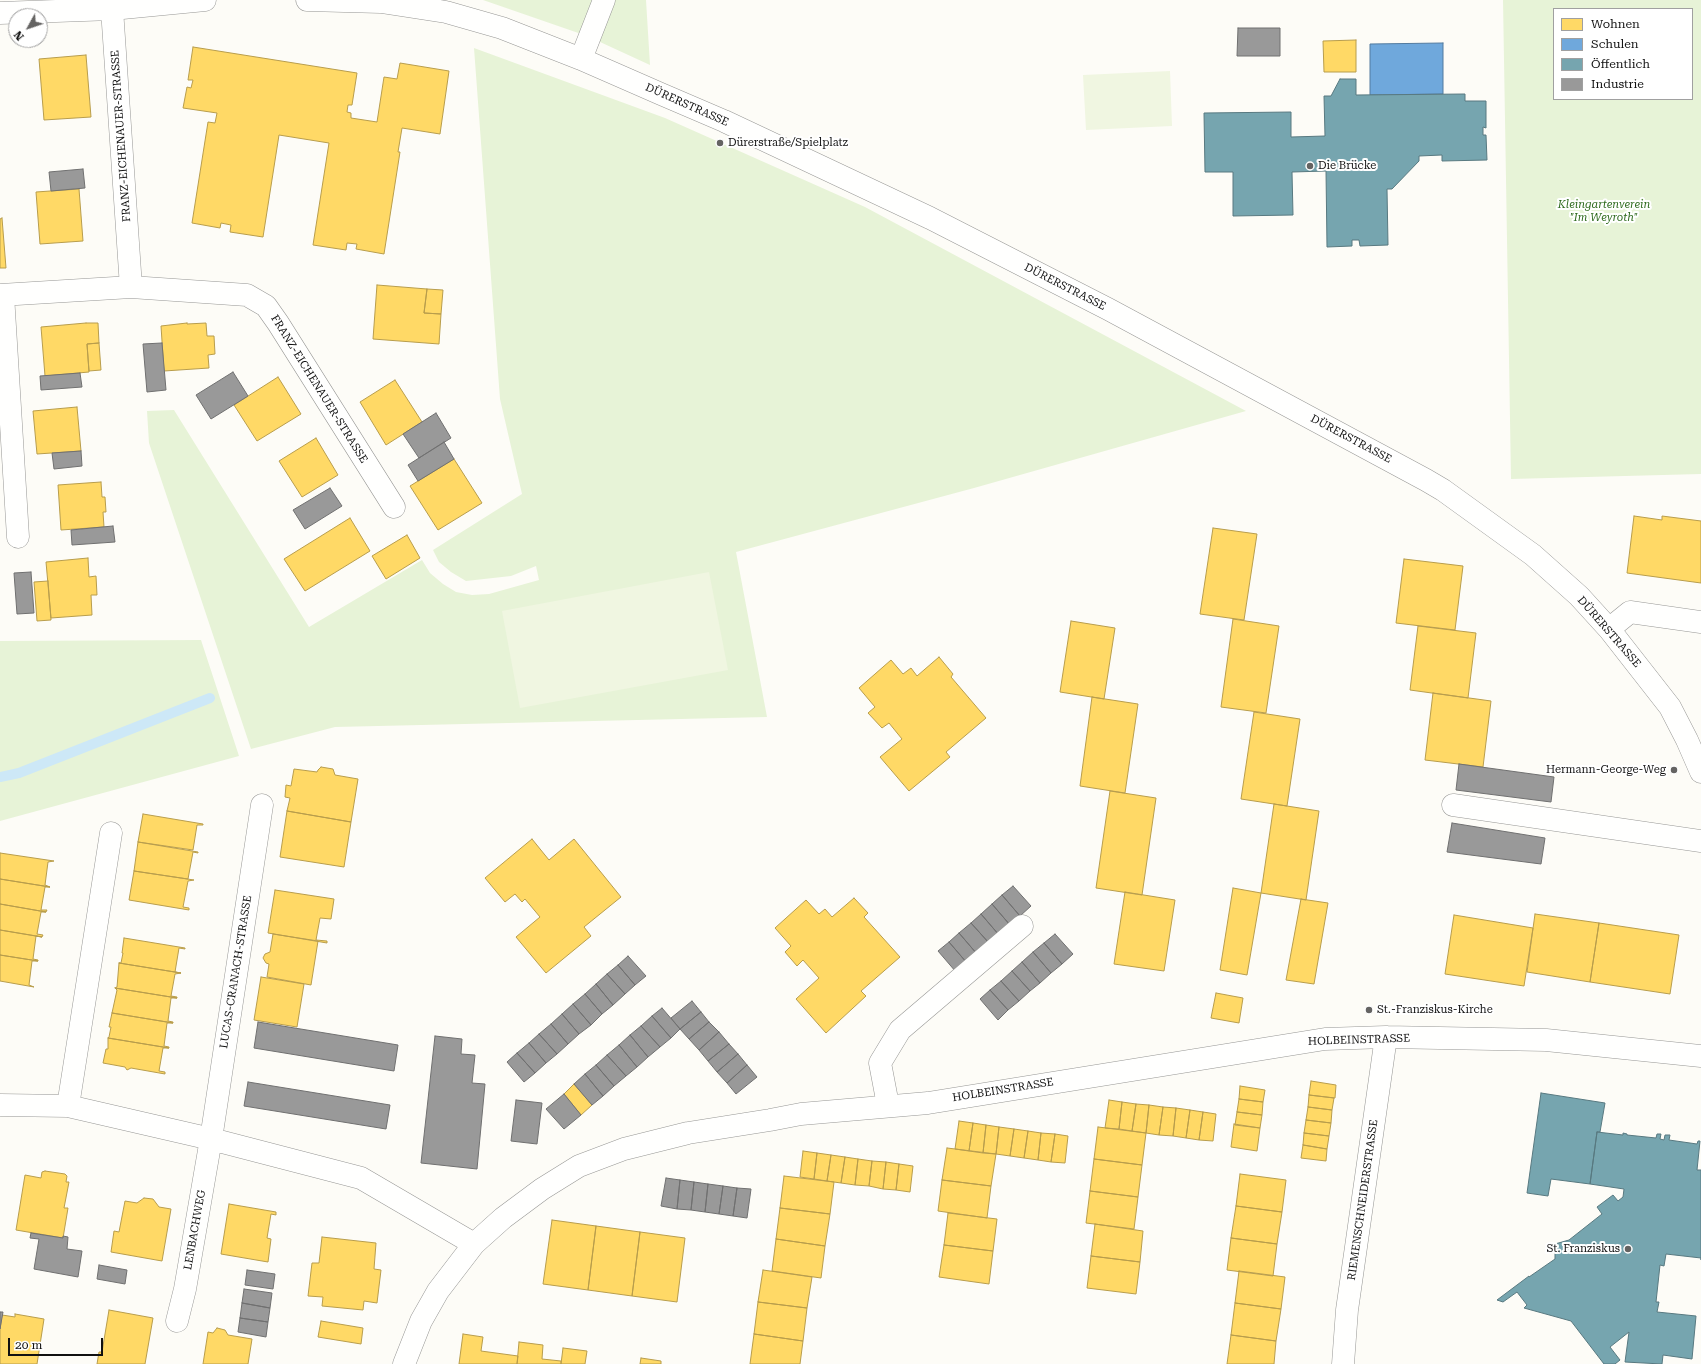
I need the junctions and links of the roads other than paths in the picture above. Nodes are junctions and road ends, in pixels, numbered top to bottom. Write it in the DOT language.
graph roads {
  1 [pos="205,0"];
  2 [pos="307,0"];
  3 [pos="604,0"];
  4 [pos="112,9"];
  5 [pos="0,13"];
  6 [pos="581,59"];
  7 [pos="131,287"];
  8 [pos="2,295"];
  9 [pos="394,508"];
  10 [pos="18,537"];
  11 [pos="1701,622"];
  12 [pos="1609,630"];
  13 [pos="1694,739"];
  14 [pos="1701,772"];
  15 [pos="262,805"];
  16 [pos="1454,805"];
  17 [pos="111,834"];
  18 [pos="1701,841"];
  19 [pos="1022,926"];
  20 [pos="1386,1037"];
  21 [pos="1701,1056"];
  22 [pos="888,1105"];
  23 [pos="68,1106"];
  24 [pos="1,1111"];
  25 [pos="211,1139"];
  26 [pos="474,1244"];
  27 [pos="177,1321"];
  28 [pos="404,1364"];
  29 [pos="1343,1364"];
  1 -- 4 [label="street"];
  2 -- 6 [label="street, DÜRERSTRASSE"];
  3 -- 6 [label="street"];
  4 -- 5 [label="street"];
  4 -- 7 [label="street, FRANZ-EICHENAUER-STRASSE"];
  6 -- 12 [label="street, DÜRERSTRASSE"];
  7 -- 8 [label="street, FRANZ-EICHENAUER-STRASSE"];
  7 -- 9 [label="street, FRANZ-EICHENAUER-STRASSE"];
  8 -- 10 [label="street, FRANZ-EICHENAUER-STRASSE"];
  11 -- 12 [label="street"];
  12 -- 13 [label="street, DÜRERSTRASSE"];
  13 -- 14 [label="street, DÜRERSTRASSE"];
  15 -- 25 [label="street, LUCAS-CRANACH-STRASSE"];
  16 -- 18 [label="street"];
  17 -- 23 [label="street"];
  19 -- 22 [label="street"];
  20 -- 21 [label="street, HOLBEINSTRASSE"];
  20 -- 22 [label="street, HOLBEINSTRASSE"];
  20 -- 29 [label="street, RIEMENSCHNEIDERSTRASSE"];
  22 -- 26 [label="street, HOLBEINSTRASSE"];
  23 -- 24 [label="street"];
  23 -- 25 [label="street"];
  25 -- 26 [label="street"];
  25 -- 27 [label="street, LENBACHWEG"];
  26 -- 28 [label="street, HOLBEINSTRASSE"];
}
